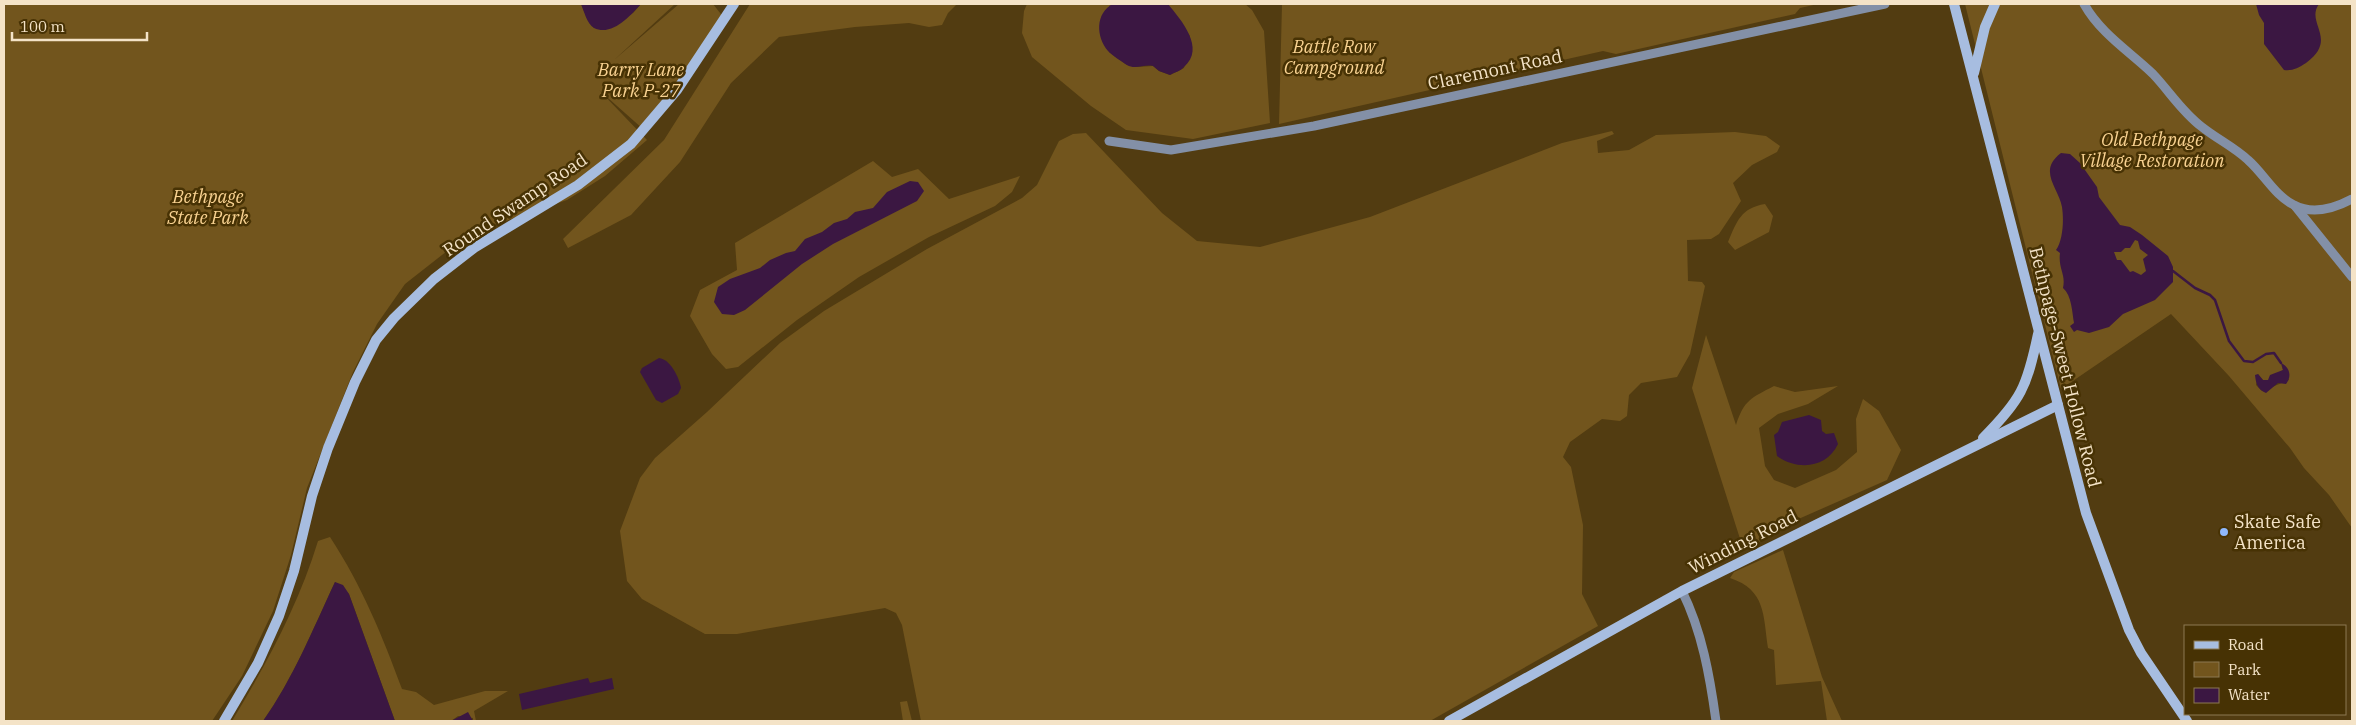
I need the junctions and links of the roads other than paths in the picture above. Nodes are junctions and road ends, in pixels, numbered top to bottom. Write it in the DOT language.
graph roads {
  1 [pos="734,4"];
  2 [pos="1885,4"];
  3 [pos="1954,4"];
  4 [pos="1995,4"];
  5 [pos="2084,4"];
  6 [pos="1974,77"];
  7 [pos="1109,141"];
  8 [pos="2352,199"];
  9 [pos="2295,206"];
  10 [pos="2352,277"];
  11 [pos="2039,331"];
  12 [pos="2058,405"];
  13 [pos="1976,444"];
  14 [pos="1682,591"];
  15 [pos="224,721"];
  16 [pos="1449,721"];
  17 [pos="1716,721"];
  18 [pos="2187,721"];
  1 -- 15 [label="main road, Round Swamp Road"];
  2 -- 7 [label="street, Claremont Road"];
  3 -- 6 [label="main road, Bethpage-Sweet Hollow Road"];
  4 -- 6 [label="main road"];
  5 -- 9 [label="street"];
  6 -- 11 [label="main road, Bethpage-Sweet Hollow Road"];
  8 -- 9 [label="street"];
  9 -- 10 [label="street"];
  11 -- 12 [label="main road, Bethpage-Sweet Hollow Road"];
  11 -- 13 [label="main road"];
  12 -- 13 [label="main road, Winding Road"];
  12 -- 18 [label="main road, Bethpage-Sweet Hollow Road"];
  13 -- 14 [label="main road, Winding Road"];
  14 -- 16 [label="main road, Winding Road"];
  14 -- 17 [label="street"];
}
